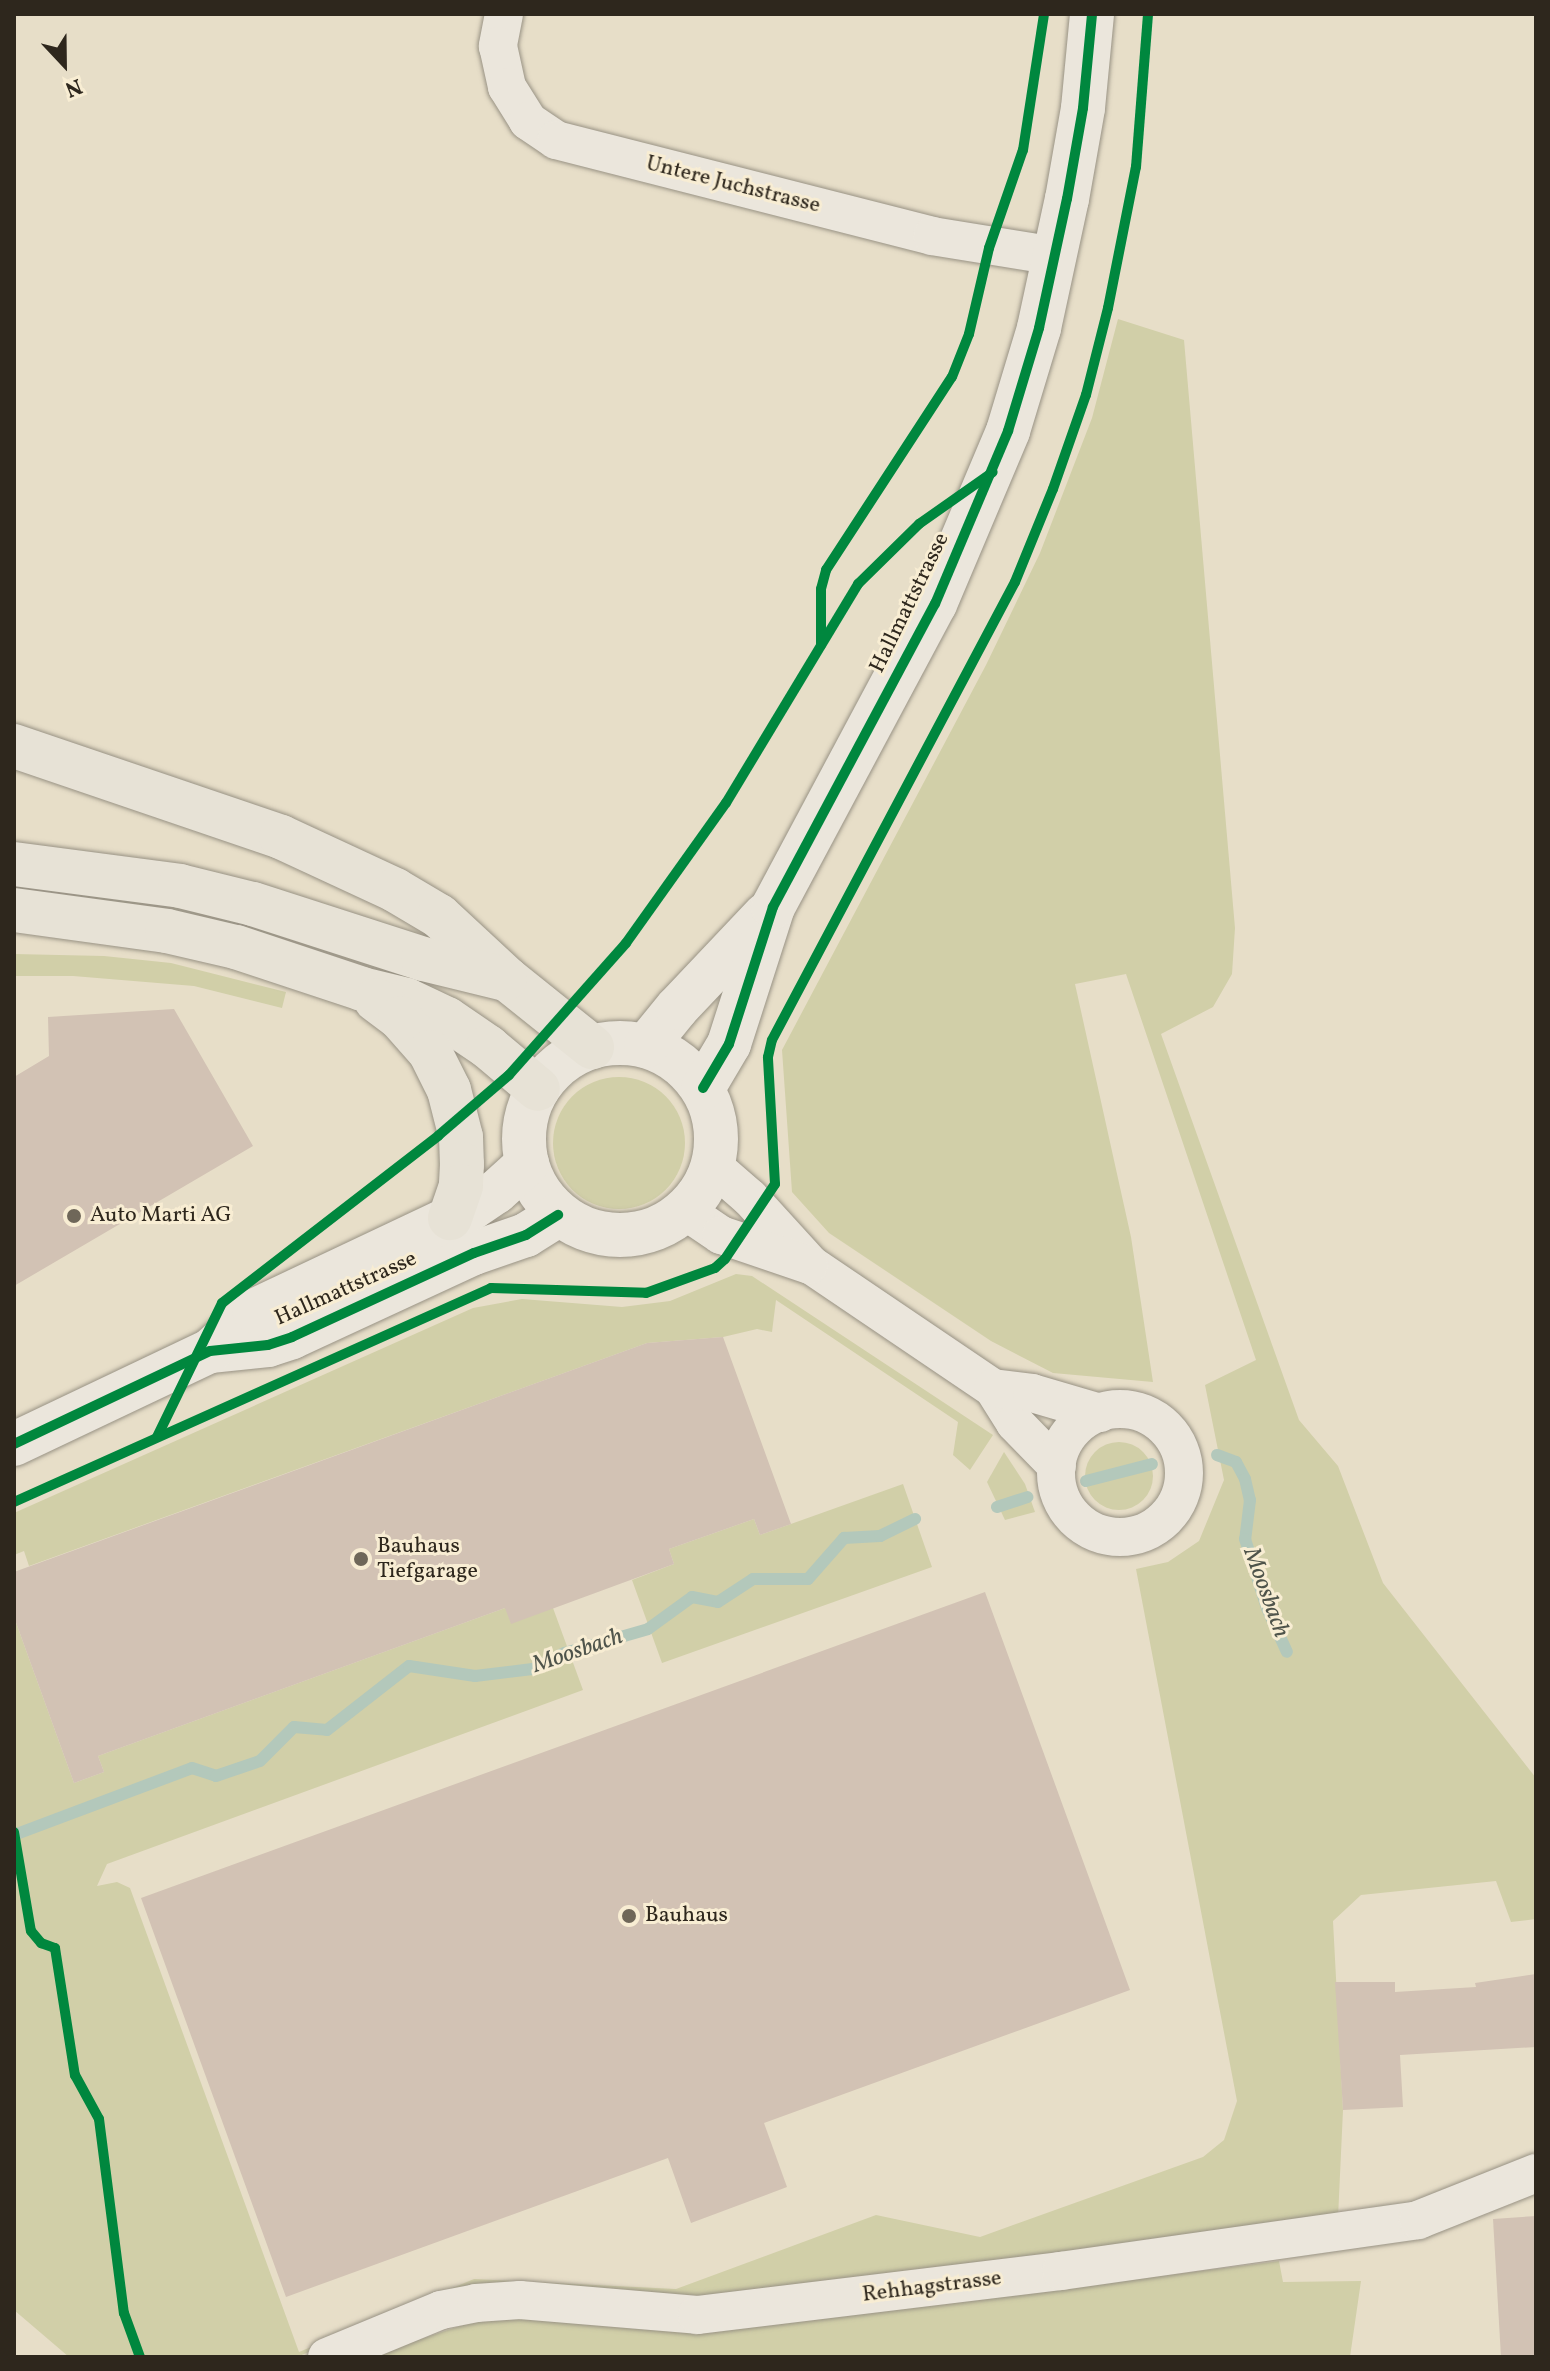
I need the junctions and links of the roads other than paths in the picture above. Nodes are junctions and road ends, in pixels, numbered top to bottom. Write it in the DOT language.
graph roads {
  1 [pos="504,14"];
  2 [pos="1092,14"];
  3 [pos="1055,256"];
  4 [pos="14,746"];
  5 [pos="14,864"];
  6 [pos="773,907"];
  7 [pos="22,911"];
  8 [pos="507,979"];
  9 [pos="362,989"];
  10 [pos="646,1046"];
  11 [pos="592,1047"];
  12 [pos="703,1088"];
  13 [pos="538,1089"];
  14 [pos="527,1164"];
  15 [pos="712,1165"];
  16 [pos="684,1210"];
  17 [pos="558,1215"];
  18 [pos="450,1218"];
  19 [pos="811,1265"];
  20 [pos="210,1351"];
  21 [pos="993,1388"];
  22 [pos="1100,1413"];
  23 [pos="14,1444"];
  24 [pos="1057,1466"];
  25 [pos="1536,2173"];
  26 [pos="327,2357"];
  1 -- 3 [label="street, Untere Juchstrasse"];
  2 -- 3 [label="main road, Hallmattstrasse"];
  3 -- 6 [label="main road, Hallmattstrasse"];
  4 -- 8 [label="highway"];
  5 -- 8 [label="highway"];
  6 -- 10 [label="main road, Hallmattstrasse"];
  6 -- 12 [label="main road, Hallmattstrasse"];
  7 -- 9 [label="highway"];
  8 -- 11 [label="highway"];
  9 -- 13 [label="highway"];
  9 -- 18 [label="highway"];
  10 -- 11 [label="main road"];
  10 -- 12 [label="main road"];
  11 -- 13 [label="main road"];
  12 -- 15 [label="main road"];
  13 -- 14 [label="main road"];
  14 -- 17 [label="main road"];
  14 -- 18 [label="main road, Hallmattstrasse"];
  15 -- 16 [label="main road"];
  15 -- 19 [label="street"];
  16 -- 17 [label="main road"];
  16 -- 19 [label="street"];
  17 -- 20 [label="main road, Hallmattstrasse"];
  18 -- 20 [label="main road, Hallmattstrasse"];
  19 -- 21 [label="street"];
  20 -- 23 [label="main road, Hallmattstrasse"];
  21 -- 22 [label="street"];
  21 -- 24 [label="street"];
  22 -- 24 [label="street"];
  22 -- 24 [label="street"];
  25 -- 26 [label="street, Rehhagstrasse"];
}
